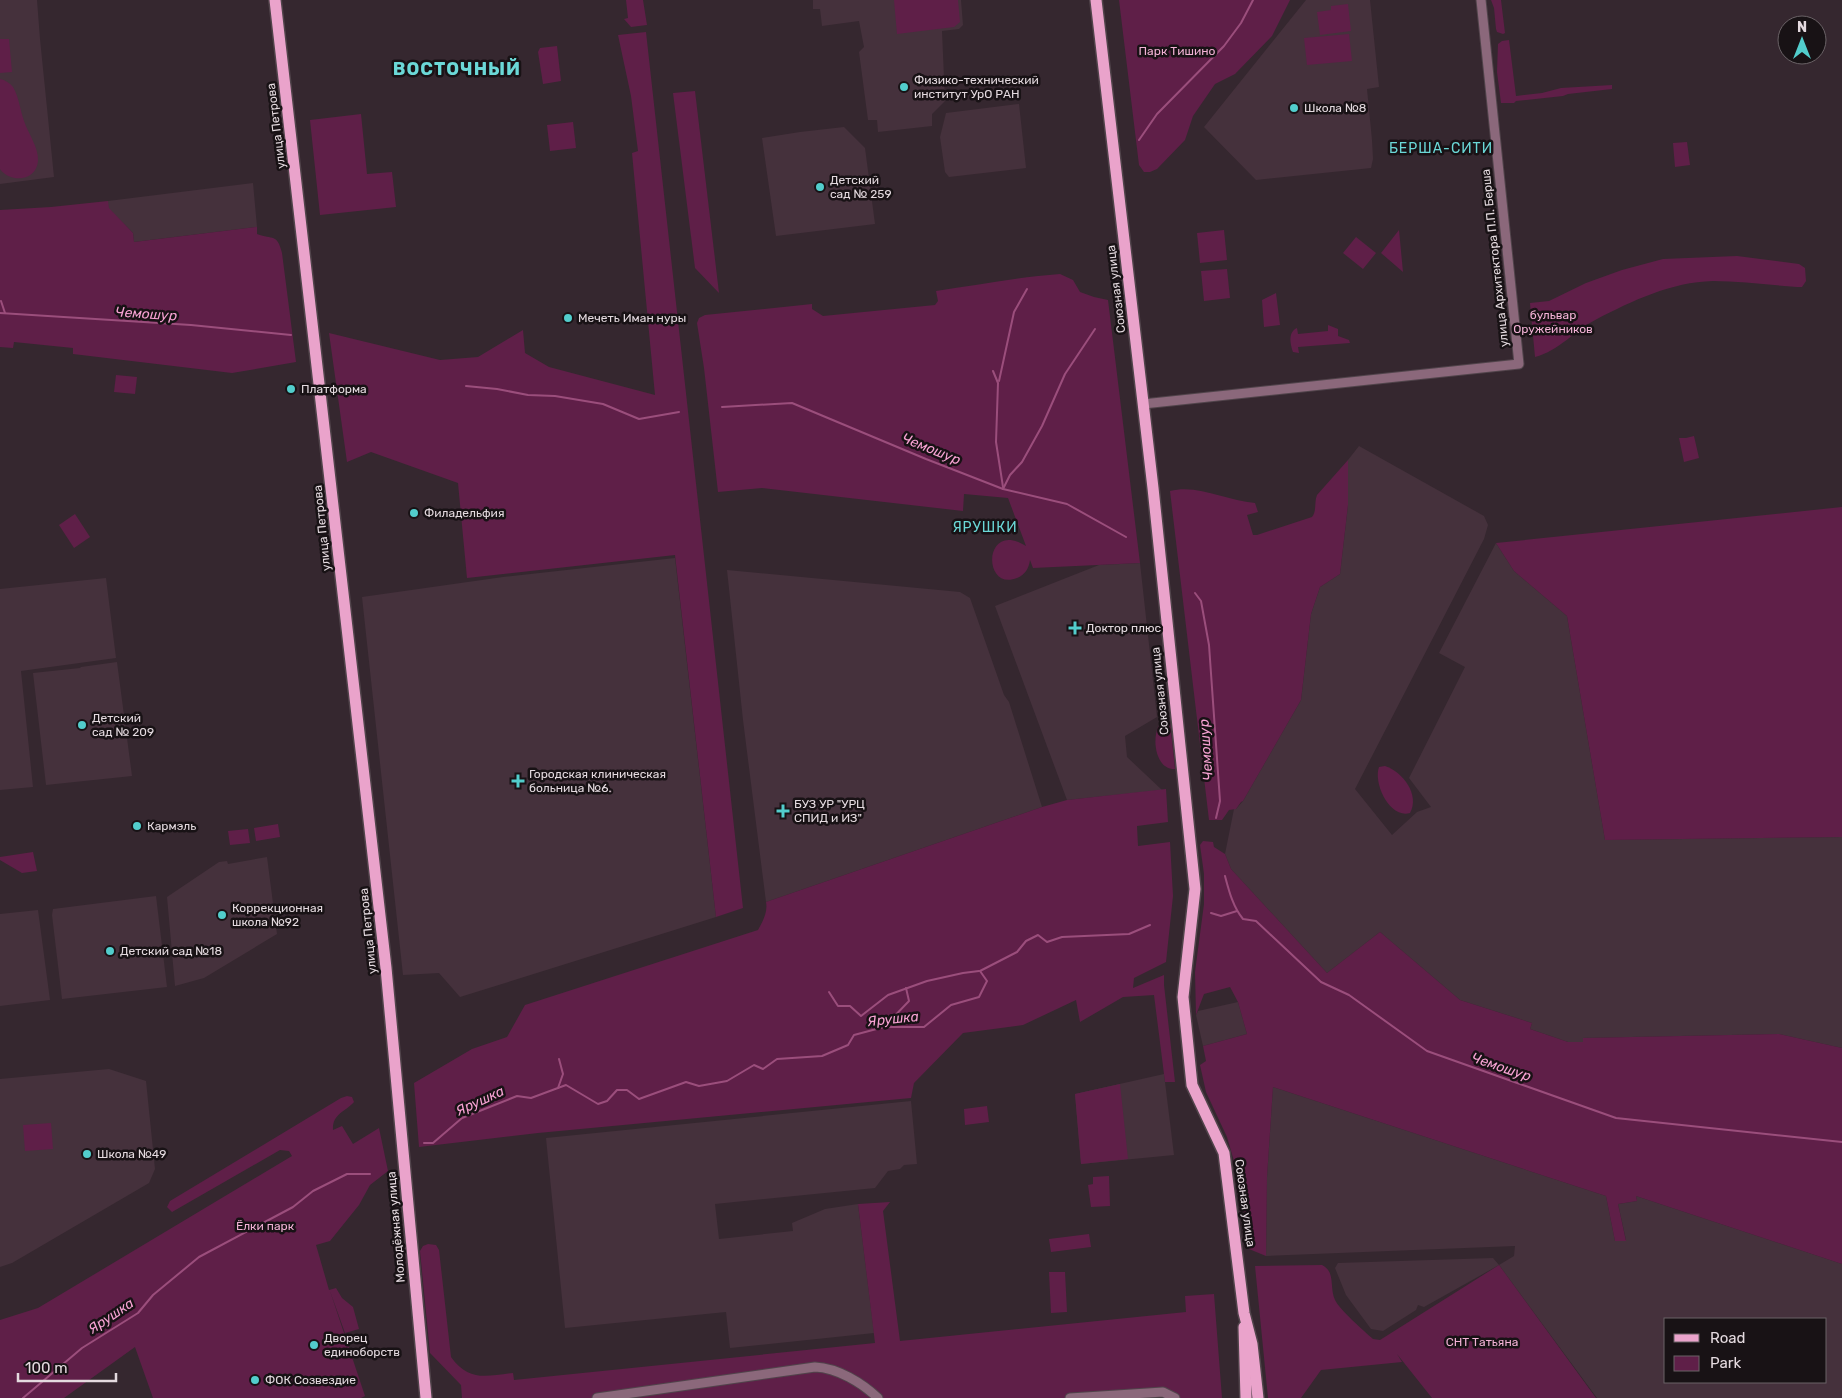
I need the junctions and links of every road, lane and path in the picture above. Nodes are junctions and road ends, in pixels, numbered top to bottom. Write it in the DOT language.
graph roads {
  1 [pos="275,0"];
  2 [pos="1096,0"];
  3 [pos="1481,0"];
  4 [pos="1143,404"];
  5 [pos="395,1054"];
  6 [pos="1248,1344"];
  7 [pos="426,1398"];
  8 [pos="596,1398"];
  9 [pos="878,1398"];
  10 [pos="1070,1398"];
  11 [pos="1175,1398"];
  12 [pos="1246,1398"];
  13 [pos="1258,1398"];
  1 -- 5 [label="main road, улица Петрова"];
  2 -- 4 [label="main road, Союзная улица"];
  3 -- 4 [label="street, улица Архитектора П.П. Берша"];
  4 -- 6 [label="main road, Союзная улица"];
  5 -- 7 [label="main road, Молодёжная улица"];
  6 -- 12 [label="main road, Союзная улица"];
  6 -- 13 [label="main road, Союзная улица"];
  8 -- 9 [label="street"];
  10 -- 11 [label="street"];
}
